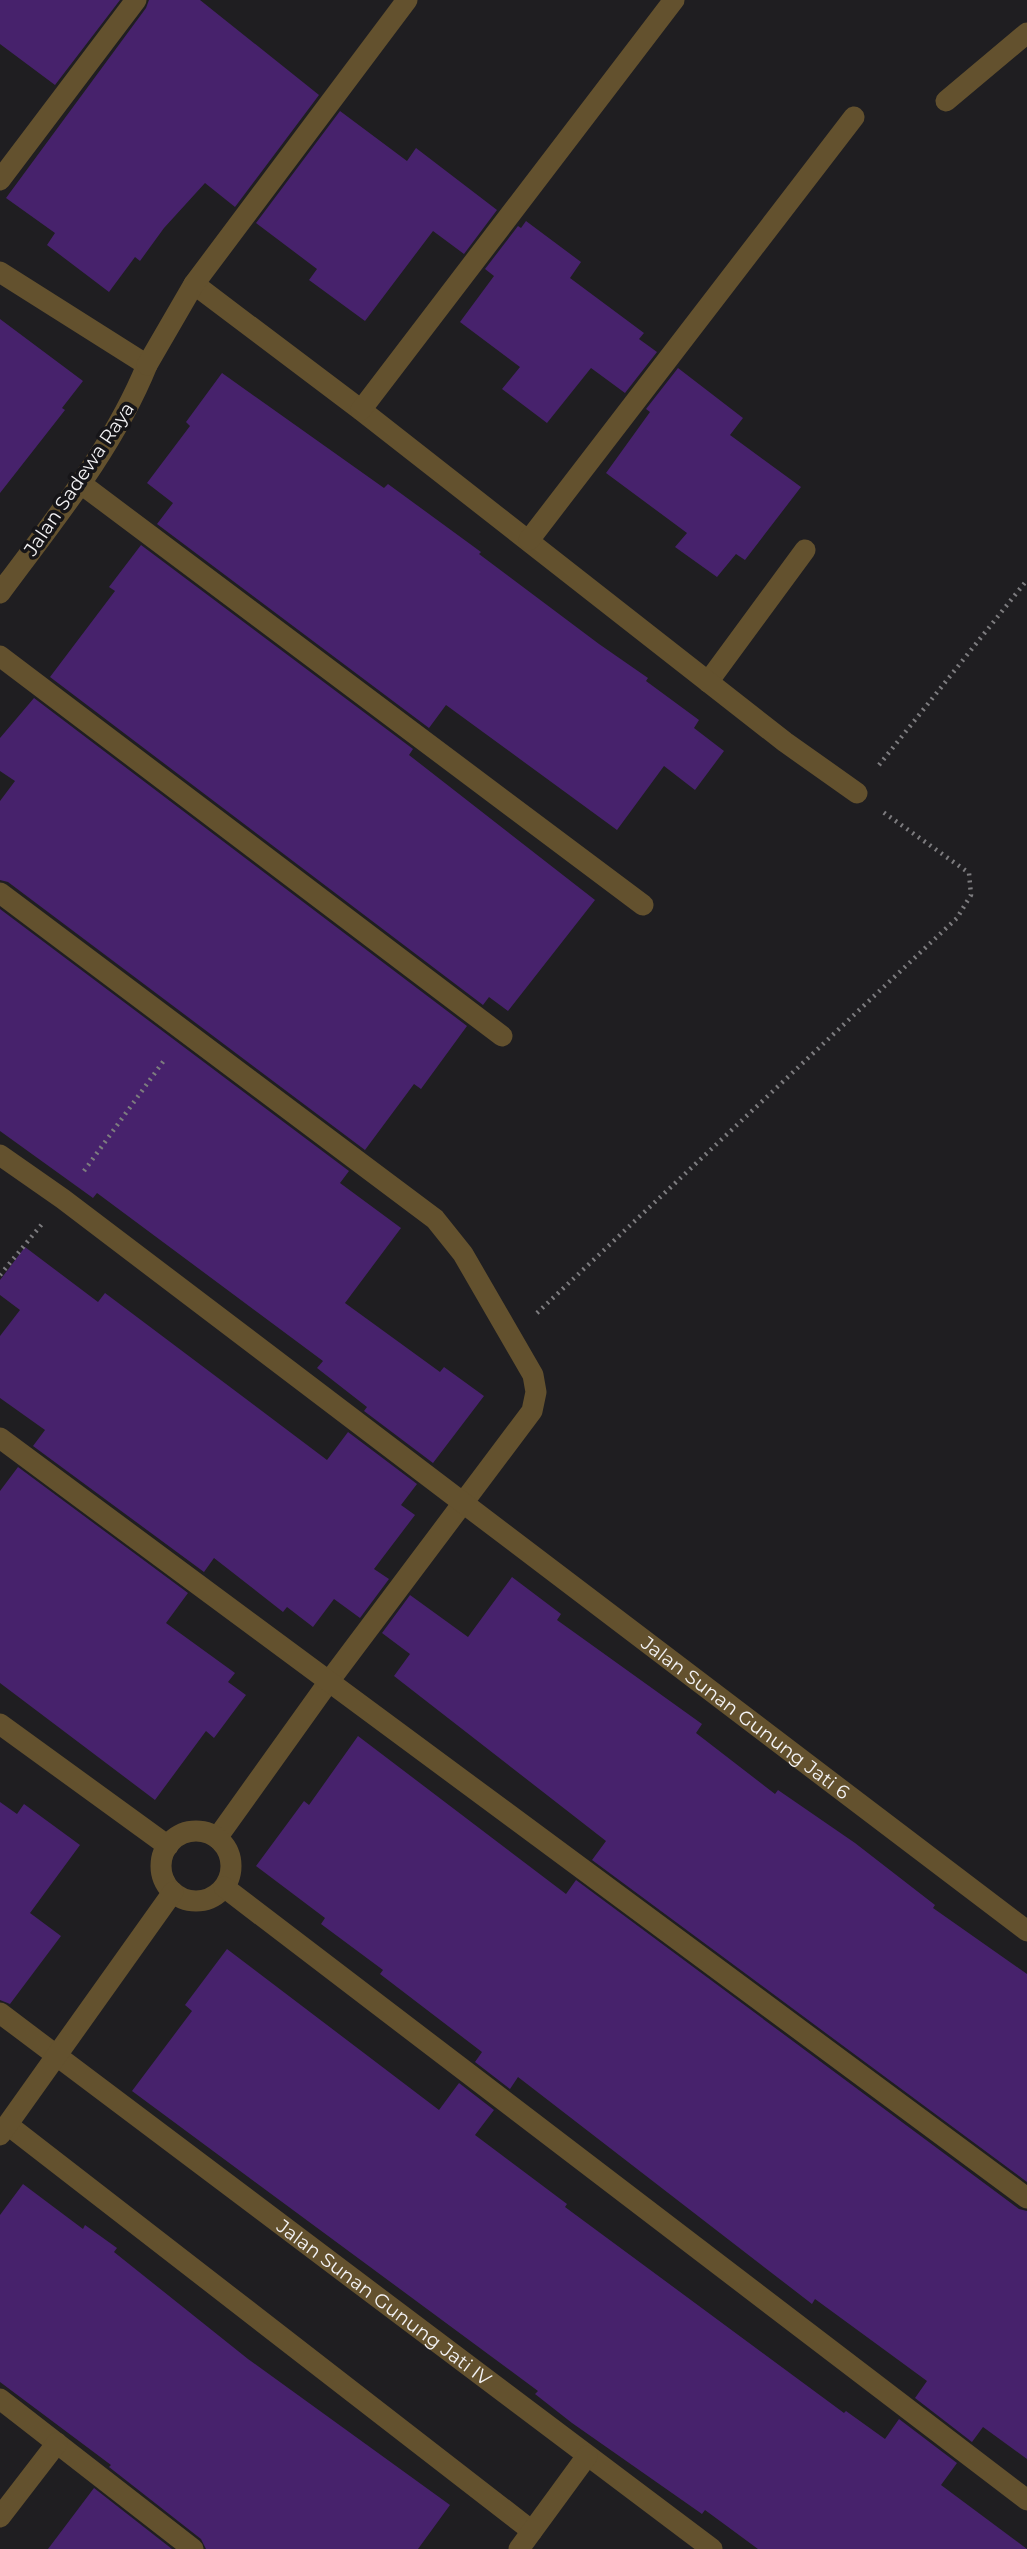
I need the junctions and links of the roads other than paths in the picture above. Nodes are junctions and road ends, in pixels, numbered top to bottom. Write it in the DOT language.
graph roads {
  1 [pos="136,0"];
  2 [pos="407,0"];
  3 [pos="674,0"];
  4 [pos="1027,33"];
  5 [pos="946,101"];
  6 [pos="854,117"];
  7 [pos="0,180"];
  8 [pos="0,272"];
  9 [pos="194,284"];
  10 [pos="147,365"];
  11 [pos="361,410"];
  12 [pos="80,483"];
  13 [pos="528,540"];
  14 [pos="805,550"];
  15 [pos="0,593"];
  16 [pos="0,656"];
  17 [pos="708,682"];
  18 [pos="857,793"];
  19 [pos="0,893"];
  20 [pos="643,905"];
  21 [pos="502,1036"];
  22 [pos="0,1156"];
  23 [pos="0,1438"];
  24 [pos="465,1503"];
  25 [pos="330,1680"];
  26 [pos="0,1724"];
  27 [pos="217,1838"];
  28 [pos="168,1846"];
  29 [pos="224,1887"];
  30 [pos="173,1892"];
  31 [pos="1027,1931"];
  32 [pos="0,2013"];
  33 [pos="57,2054"];
  34 [pos="4,2130"];
  35 [pos="1027,2198"];
  36 [pos="0,2399"];
  37 [pos="57,2443"];
  38 [pos="587,2456"];
  39 [pos="1027,2500"];
  40 [pos="0,2517"];
  41 [pos="532,2531"];
  42 [pos="192,2549"];
  43 [pos="519,2549"];
  44 [pos="712,2549"];
  1 -- 7 [label="street"];
  2 -- 9 [label="street, Jalan Sadewa Raya"];
  3 -- 11 [label="street"];
  4 -- 5 [label="street"];
  6 -- 13 [label="street"];
  8 -- 10 [label="street"];
  9 -- 10 [label="street, Jalan Sadewa Raya"];
  9 -- 11 [label="street"];
  10 -- 12 [label="street, Jalan Sadewa Raya"];
  11 -- 13 [label="street"];
  12 -- 15 [label="street, Jalan Sadewa Raya"];
  12 -- 20 [label="street"];
  13 -- 17 [label="street"];
  14 -- 17 [label="street"];
  16 -- 21 [label="street"];
  17 -- 18 [label="street"];
  19 -- 24 [label="street"];
  22 -- 24 [label="street, Jalan Sunan Gunung Jati 6"];
  23 -- 25 [label="street"];
  24 -- 25 [label="street"];
  24 -- 31 [label="street, Jalan Sunan Gunung Jati 6"];
  25 -- 27 [label="street"];
  25 -- 35 [label="street"];
  26 -- 28 [label="street"];
  27 -- 28 [label="street"];
  27 -- 29 [label="street"];
  28 -- 30 [label="street"];
  29 -- 30 [label="street"];
  29 -- 39 [label="street"];
  30 -- 33 [label="street"];
  32 -- 33 [label="street, Jalan Sunan Gunung Jati IV"];
  33 -- 34 [label="street"];
  33 -- 38 [label="street, Jalan Sunan Gunung Jati IV"];
  34 -- 41 [label="street"];
  36 -- 37 [label="street"];
  37 -- 40 [label="street"];
  37 -- 42 [label="street"];
  38 -- 41 [label="street"];
  38 -- 44 [label="street, Jalan Sunan Gunung Jati IV"];
  41 -- 43 [label="street"];
}
